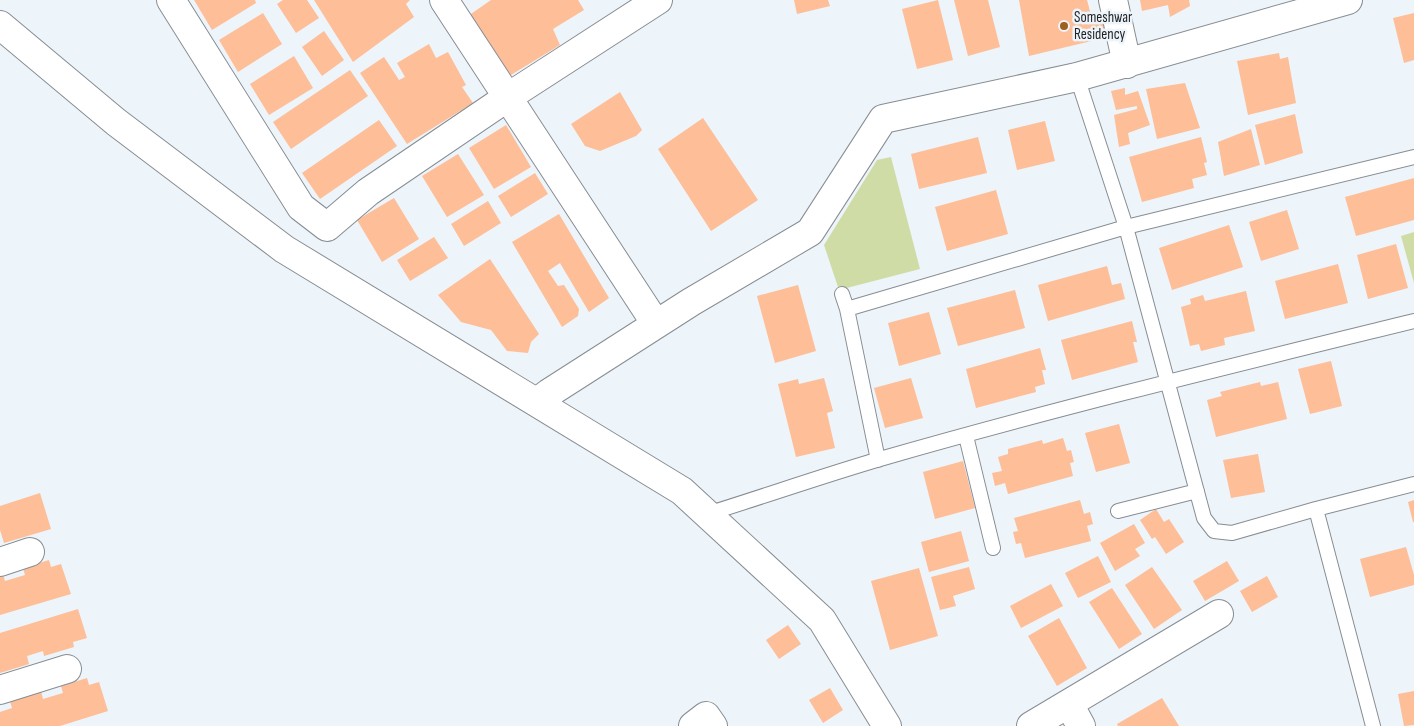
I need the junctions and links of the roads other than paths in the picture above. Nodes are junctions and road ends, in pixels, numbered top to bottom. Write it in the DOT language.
graph roads {
  1 [pos="171,0"];
  2 [pos="444,0"];
  3 [pos="658,0"];
  4 [pos="1113,0"];
  5 [pos="1348,0"];
  6 [pos="0,25"];
  7 [pos="1127,64"];
  8 [pos="1077,77"];
  9 [pos="508,97"];
  10 [pos="1414,157"];
  11 [pos="1126,227"];
  12 [pos="842,294"];
  13 [pos="846,309"];
  14 [pos="1414,321"];
  15 [pos="656,324"];
  16 [pos="1168,381"];
  17 [pos="536,402"];
  18 [pos="966,436"];
  19 [pos="878,460"];
  20 [pos="1414,484"];
  21 [pos="1197,491"];
  22 [pos="1316,509"];
  23 [pos="1118,511"];
  24 [pos="707,514"];
  25 [pos="993,548"];
  26 [pos="30,552"];
  27 [pos="0,562"];
  28 [pos="1219,614"];
  29 [pos="67,669"];
  30 [pos="0,690"];
  31 [pos="1075,715"];
  32 [pos="692,726"];
  33 [pos="713,726"];
  34 [pos="887,726"];
  35 [pos="1031,726"];
  36 [pos="1373,726"];
  1 -- 9 [label="street"];
  2 -- 9 [label="street"];
  3 -- 9 [label="street"];
  4 -- 7 [label="street"];
  5 -- 7 [label="street"];
  6 -- 17 [label="street"];
  7 -- 8 [label="street"];
  8 -- 11 [label="lane"];
  8 -- 15 [label="street"];
  9 -- 15 [label="street"];
  10 -- 11 [label="lane"];
  11 -- 13 [label="lane"];
  11 -- 16 [label="lane"];
  12 -- 13 [label="lane"];
  13 -- 19 [label="lane"];
  14 -- 16 [label="lane"];
  15 -- 17 [label="street"];
  16 -- 18 [label="lane"];
  16 -- 21 [label="lane"];
  17 -- 24 [label="street"];
  18 -- 19 [label="lane"];
  18 -- 25 [label="lane"];
  19 -- 24 [label="lane"];
  20 -- 22 [label="lane"];
  21 -- 22 [label="lane"];
  21 -- 23 [label="lane"];
  22 -- 36 [label="lane"];
  24 -- 34 [label="street"];
  26 -- 27 [label="street"];
  28 -- 31 [label="street"];
  29 -- 30 [label="street"];
  31 -- 35 [label="street"];
  32 -- 33 [label="street"];
}
